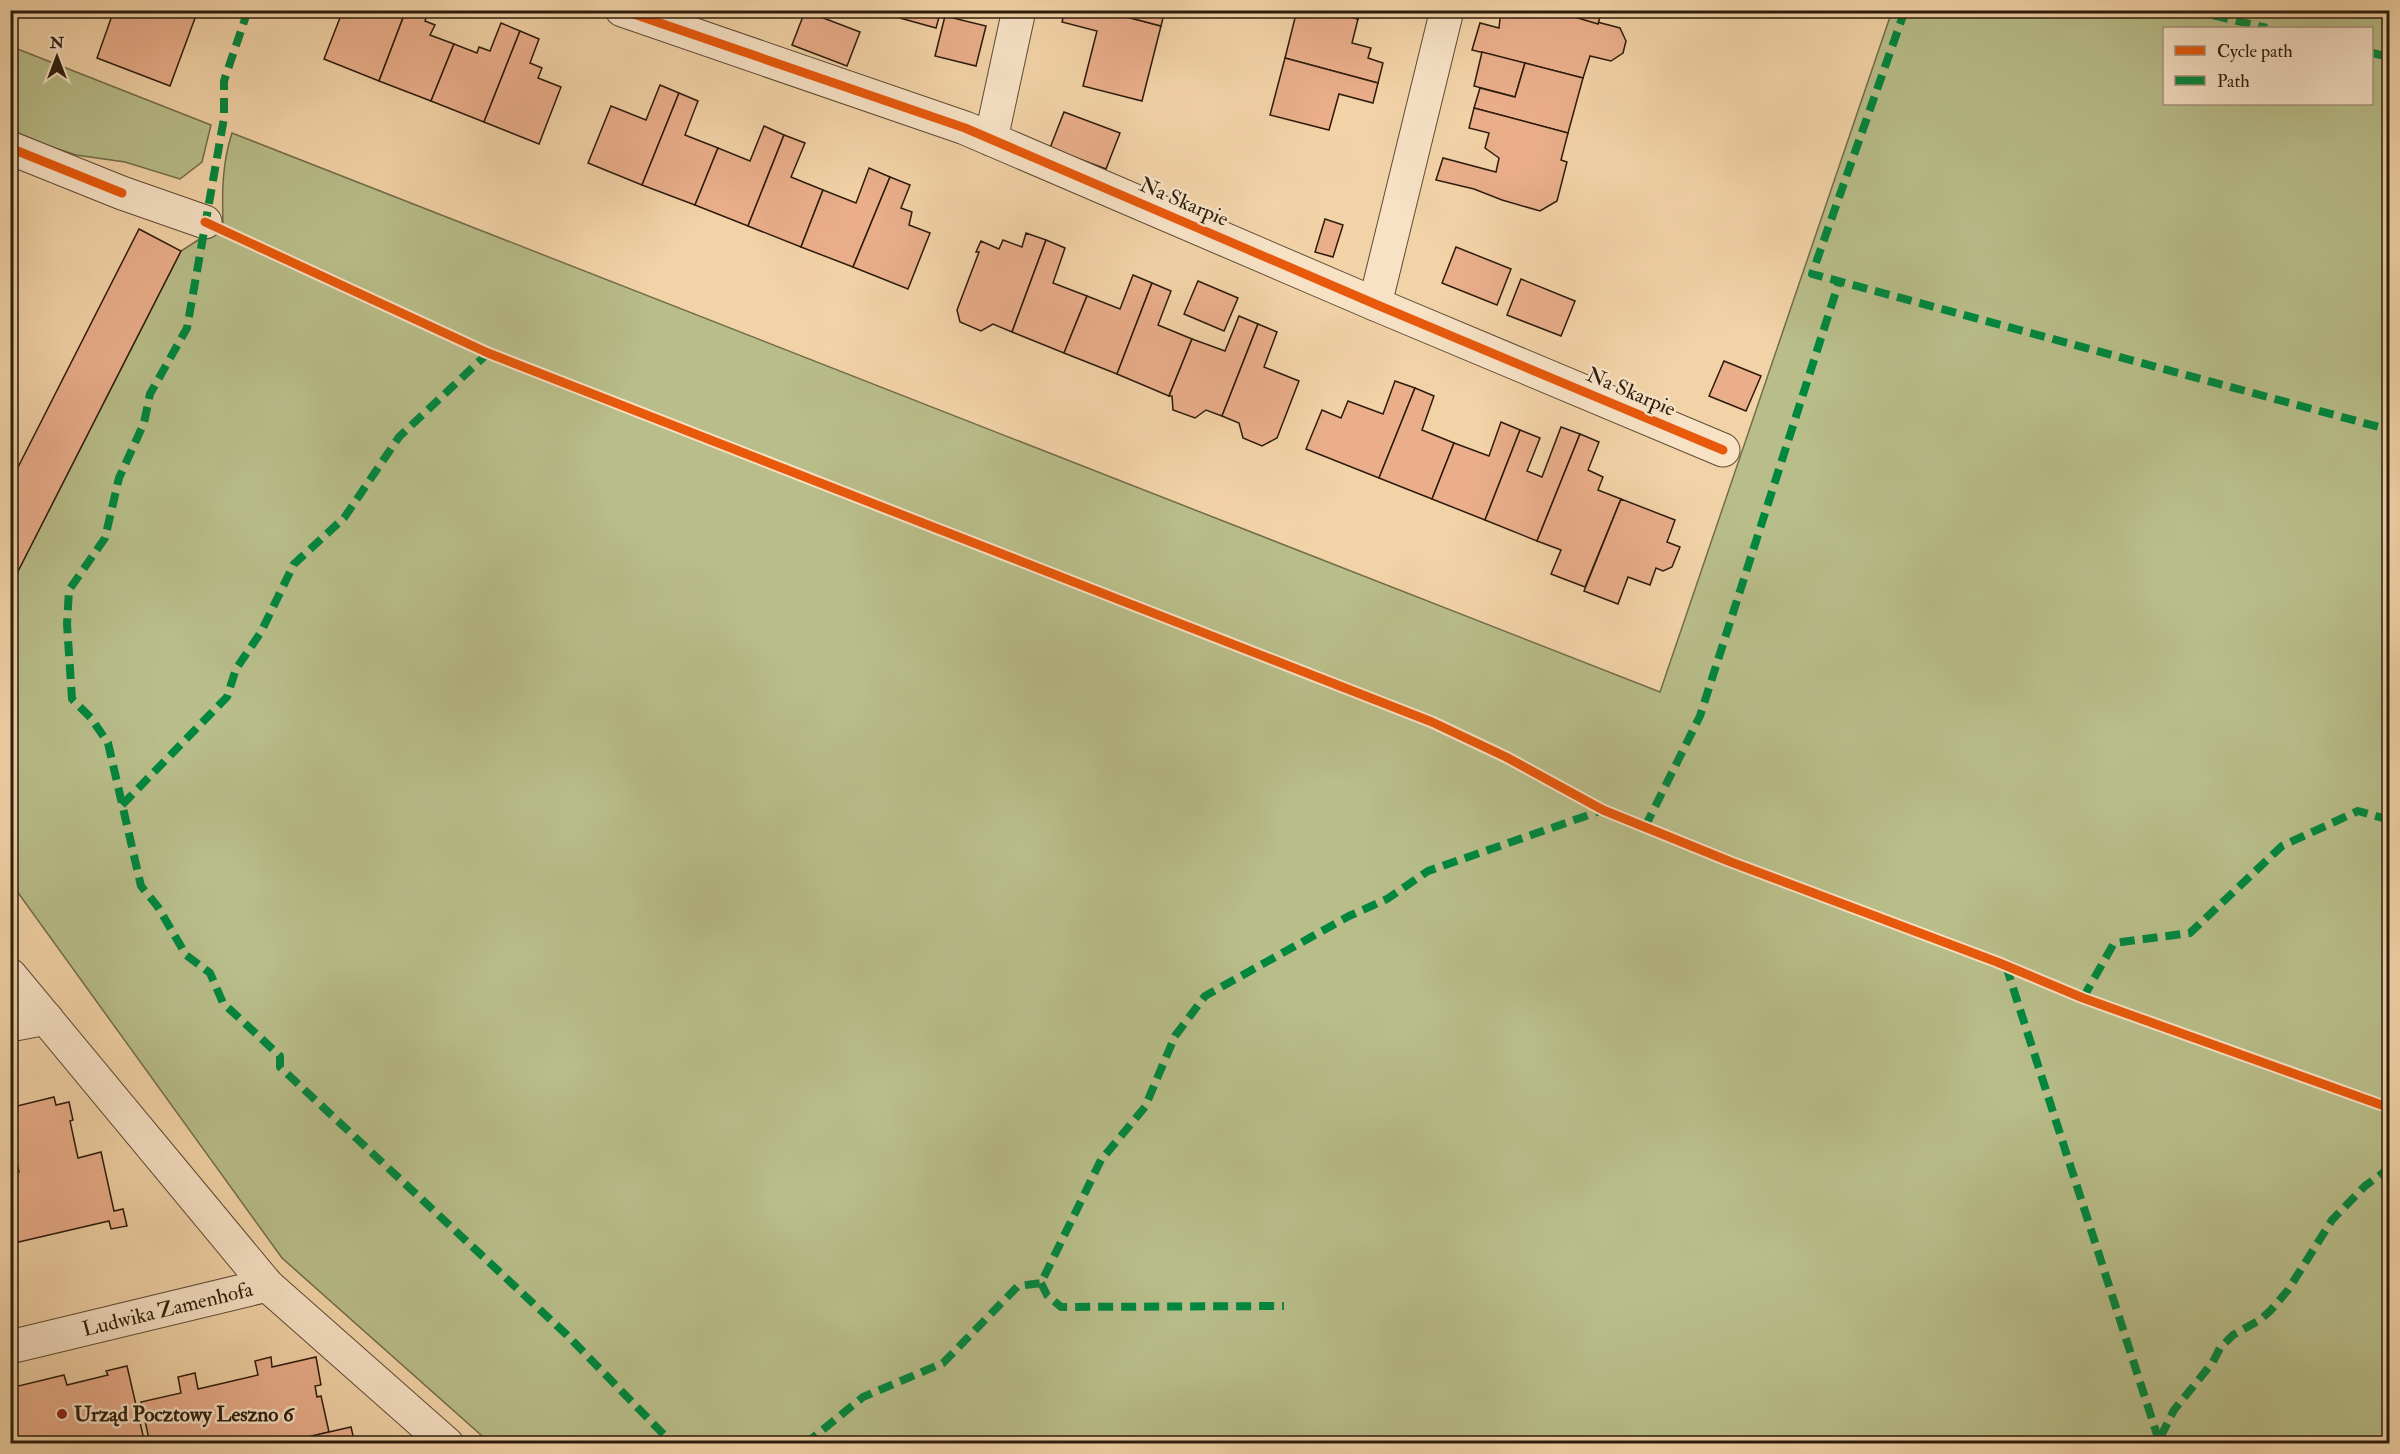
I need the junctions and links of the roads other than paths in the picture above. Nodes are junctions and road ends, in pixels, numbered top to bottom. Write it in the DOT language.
graph roads {
  1 [pos="622,10"];
  2 [pos="1019,10"];
  3 [pos="1447,10"];
  4 [pos="991,139"];
  5 [pos="10,148"];
  6 [pos="205,222"];
  7 [pos="1375,304"];
  8 [pos="1723,450"];
  9 [pos="10,975"];
  10 [pos="46,1018"];
  11 [pos="10,1025"];
  12 [pos="267,1285"];
  13 [pos="10,1347"];
  14 [pos="447,1443"];
  1 -- 4 [label="street, Na Skarpie"];
  2 -- 4 [label="street"];
  3 -- 7 [label="street"];
  4 -- 7 [label="street, Na Skarpie"];
  5 -- 6 [label="street"];
  7 -- 8 [label="street, Na Skarpie"];
  9 -- 10 [label="street"];
  10 -- 11 [label="street"];
  10 -- 12 [label="street"];
  12 -- 13 [label="street, Ludwika Zamenhofa"];
  12 -- 14 [label="street, Ludwika Zamenhofa"];
}
